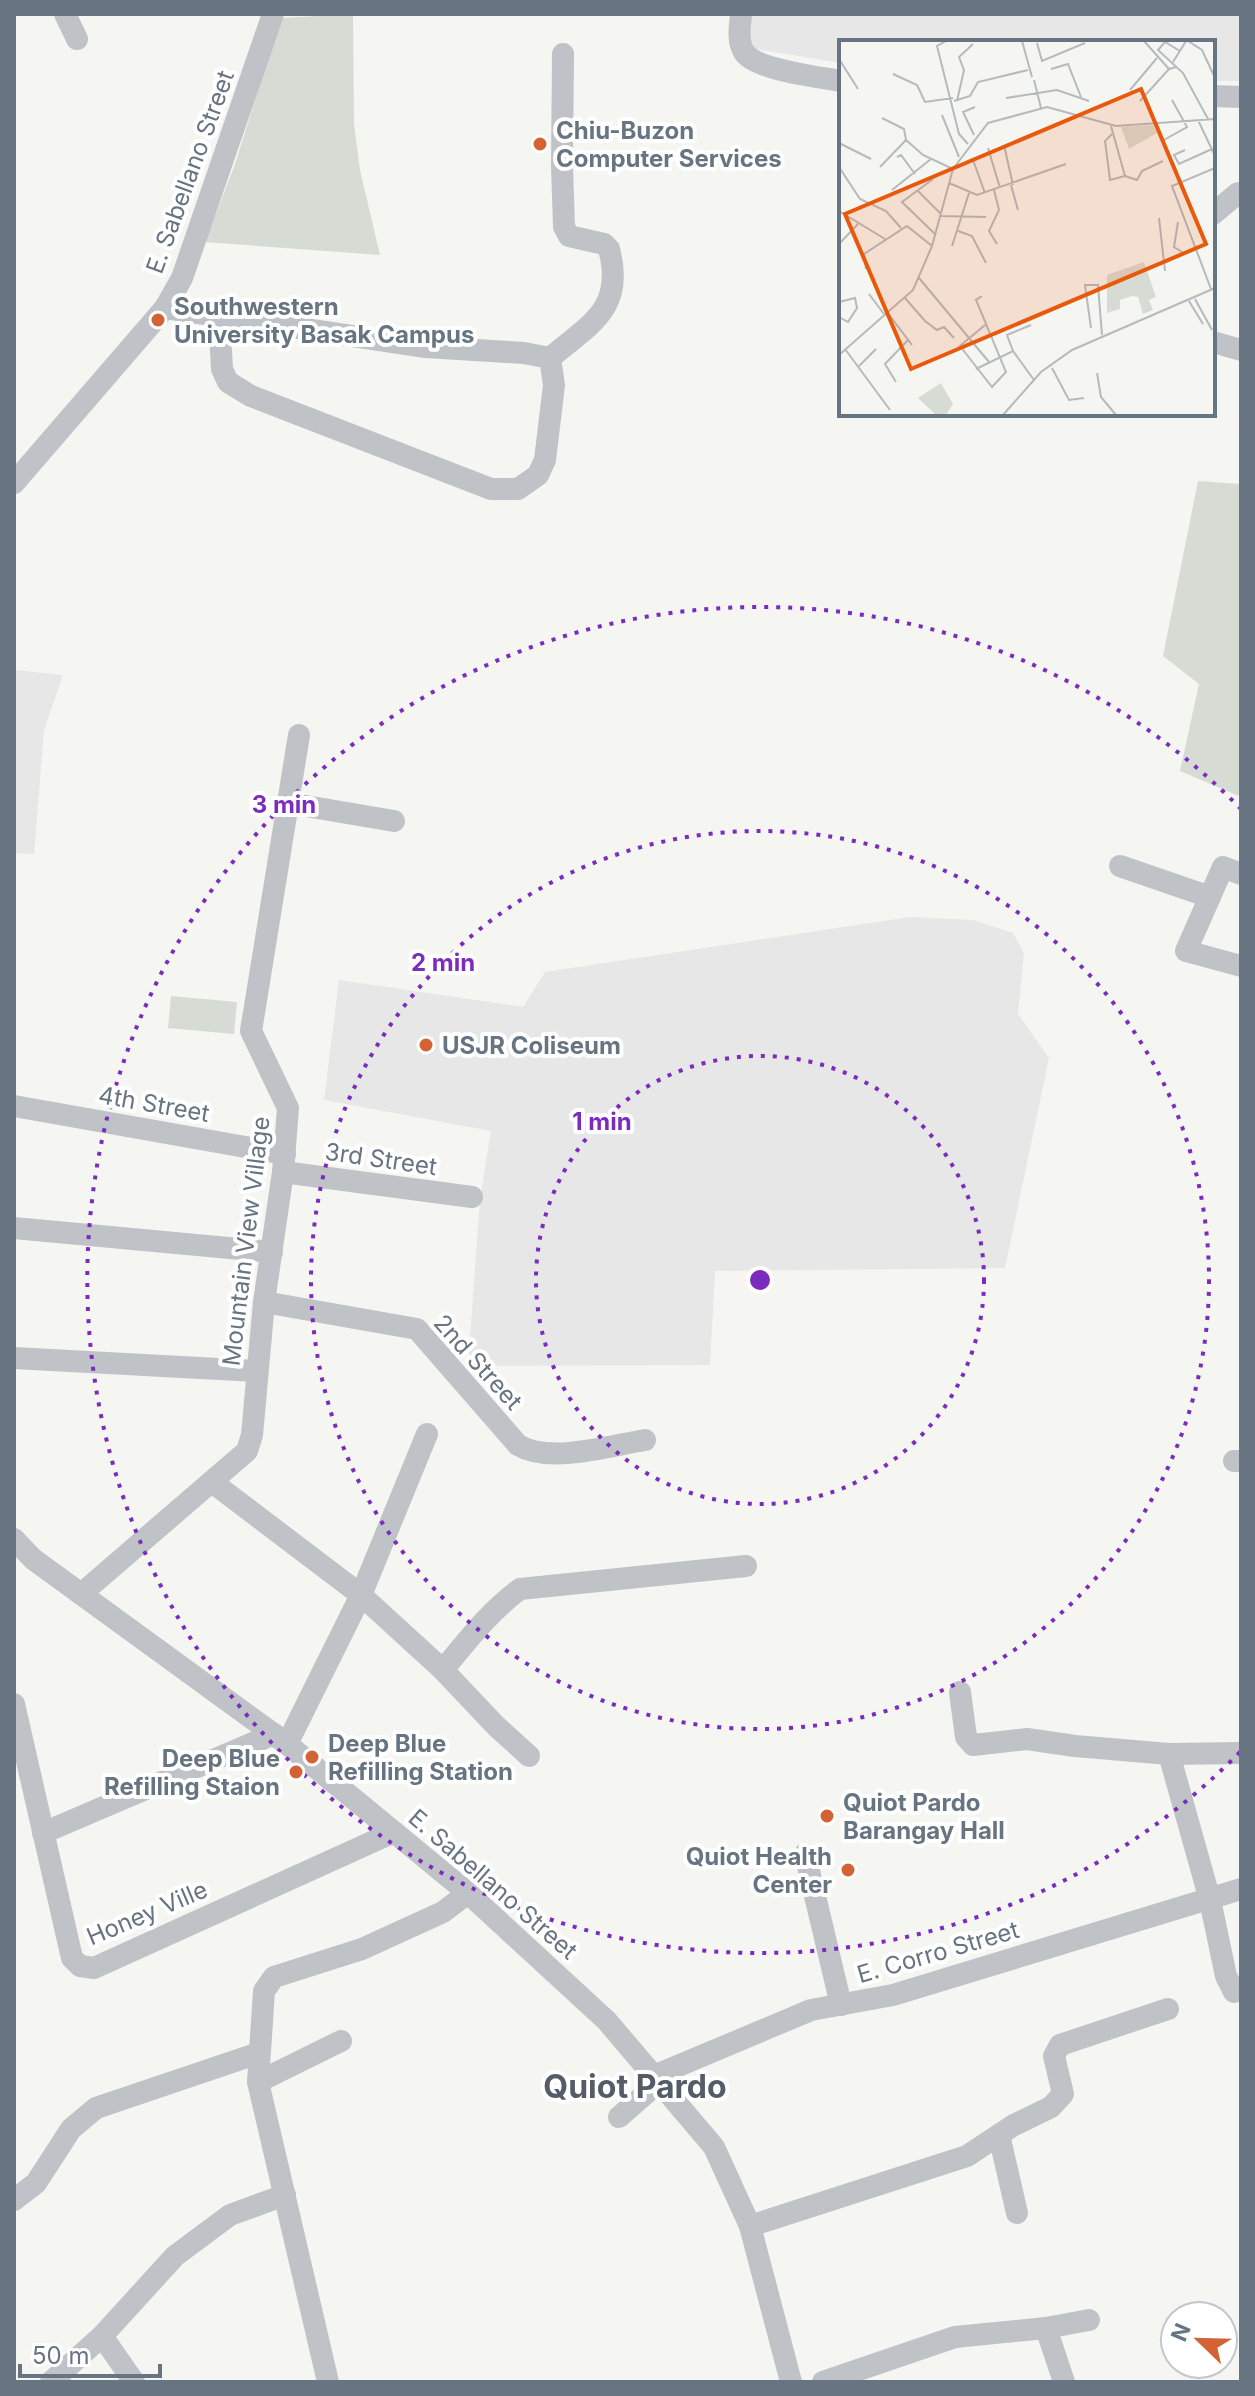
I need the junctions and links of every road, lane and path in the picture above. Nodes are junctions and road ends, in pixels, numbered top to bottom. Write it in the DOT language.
graph roads {
  1 [pos="65,14"];
  2 [pos="273,14"];
  3 [pos="741,14"];
  4 [pos="77,39"];
  5 [pos="563,54"];
  6 [pos="839,81"];
  7 [pos="1215,96"];
  8 [pos="1241,97"];
  9 [pos="1238,193"];
  10 [pos="1215,212"];
  11 [pos="165,308"];
  12 [pos="219,315"];
  13 [pos="1215,343"];
  14 [pos="1241,350"];
  15 [pos="550,358"];
  16 [pos="14,483"];
  17 [pos="299,735"];
  18 [pos="288,803"];
  19 [pos="394,821"];
  20 [pos="1120,866"];
  21 [pos="1241,874"];
  22 [pos="1210,897"];
  23 [pos="1241,966"];
  24 [pos="14,1106"];
  25 [pos="284,1163"];
  26 [pos="472,1197"];
  27 [pos="14,1228"];
  28 [pos="272,1252"];
  29 [pos="264,1302"];
  30 [pos="14,1358"];
  31 [pos="257,1371"];
  32 [pos="427,1434"];
  33 [pos="645,1440"];
  34 [pos="212,1482"];
  35 [pos="14,1539"];
  36 [pos="746,1566"];
  37 [pos="81,1594"];
  38 [pos="361,1595"];
  39 [pos="443,1670"];
  40 [pos="960,1692"];
  41 [pos="14,1704"];
  42 [pos="281,1739"];
  43 [pos="1241,1753"];
  44 [pos="1169,1754"];
  45 [pos="529,1756"];
  46 [pos="394,1832"];
  47 [pos="43,1833"];
  48 [pos="805,1854"];
  49 [pos="1241,1889"];
  50 [pos="468,1893"];
  51 [pos="1210,1900"];
  52 [pos="1241,1990"];
  53 [pos="841,2005"];
  54 [pos="1168,2009"];
  55 [pos="341,2041"];
  56 [pos="259,2053"];
  57 [pos="656,2079"];
  58 [pos="258,2082"];
  59 [pos="619,2117"];
  60 [pos="999,2135"];
  61 [pos="285,2195"];
  62 [pos="14,2200"];
  63 [pos="1017,2213"];
  64 [pos="750,2226"];
  65 [pos="1089,2320"];
  66 [pos="1046,2328"];
  67 [pos="102,2336"];
  68 [pos="51,2382"];
  69 [pos="134,2382"];
  70 [pos="328,2382"];
  71 [pos="791,2382"];
  72 [pos="823,2382"];
  73 [pos="1064,2382"];
  1 -- 4 [label="street"];
  2 -- 11 [label="street, E. Sabellano Street"];
  3 -- 6 [label="street"];
  5 -- 15 [label="street"];
  7 -- 8 [label="street"];
  9 -- 10 [label="street"];
  11 -- 12 [label="street"];
  11 -- 16 [label="street, E. Sabellano Street"];
  12 -- 15 [label="street"];
  12 -- 15 [label="street"];
  13 -- 14 [label="street"];
  17 -- 18 [label="street, Mountain View Village"];
  18 -- 19 [label="street"];
  18 -- 25 [label="street, Mountain View Village"];
  20 -- 22 [label="street"];
  21 -- 22 [label="street"];
  22 -- 23 [label="street"];
  24 -- 25 [label="street, 4th Street"];
  25 -- 26 [label="street, 3rd Street"];
  25 -- 28 [label="street, Mountain View Village"];
  27 -- 28 [label="street"];
  28 -- 29 [label="street, Mountain View Village"];
  29 -- 31 [label="street, Mountain View Village"];
  29 -- 33 [label="street, 2nd Street"];
  30 -- 31 [label="street"];
  31 -- 34 [label="street, Mountain View Village"];
  32 -- 38 [label="street"];
  34 -- 37 [label="street, Mountain View Village"];
  34 -- 38 [label="street"];
  35 -- 37 [label="street, E. Sabellano Street"];
  36 -- 39 [label="street"];
  37 -- 42 [label="street, E. Sabellano Street"];
  38 -- 39 [label="street"];
  38 -- 42 [label="street"];
  39 -- 45 [label="street"];
  40 -- 44 [label="street"];
  41 -- 47 [label="street, Honey Ville"];
  42 -- 46 [label="street, E. Sabellano Street"];
  42 -- 47 [label="street"];
  43 -- 44 [label="street"];
  44 -- 51 [label="street"];
  46 -- 47 [label="street, Honey Ville"];
  46 -- 50 [label="street, E. Sabellano Street"];
  48 -- 53 [label="street"];
  49 -- 51 [label="street, E. Corro Street"];
  50 -- 56 [label="street"];
  50 -- 57 [label="street, E. Sabellano Street"];
  51 -- 52 [label="street"];
  51 -- 53 [label="street, E. Corro Street"];
  53 -- 57 [label="street, E. Corro Street"];
  54 -- 60 [label="street"];
  55 -- 58 [label="street"];
  56 -- 58 [label="street"];
  56 -- 62 [label="street"];
  57 -- 59 [label="street, E. Corro Street"];
  57 -- 64 [label="street, E. Sabellano Street"];
  58 -- 61 [label="street"];
  60 -- 63 [label="street"];
  60 -- 64 [label="street"];
  61 -- 67 [label="street"];
  61 -- 70 [label="street"];
  64 -- 71 [label="street, E. Sabellano Street"];
  65 -- 66 [label="street"];
  66 -- 72 [label="street"];
  66 -- 73 [label="street"];
  67 -- 68 [label="street"];
  67 -- 69 [label="street"];
}
